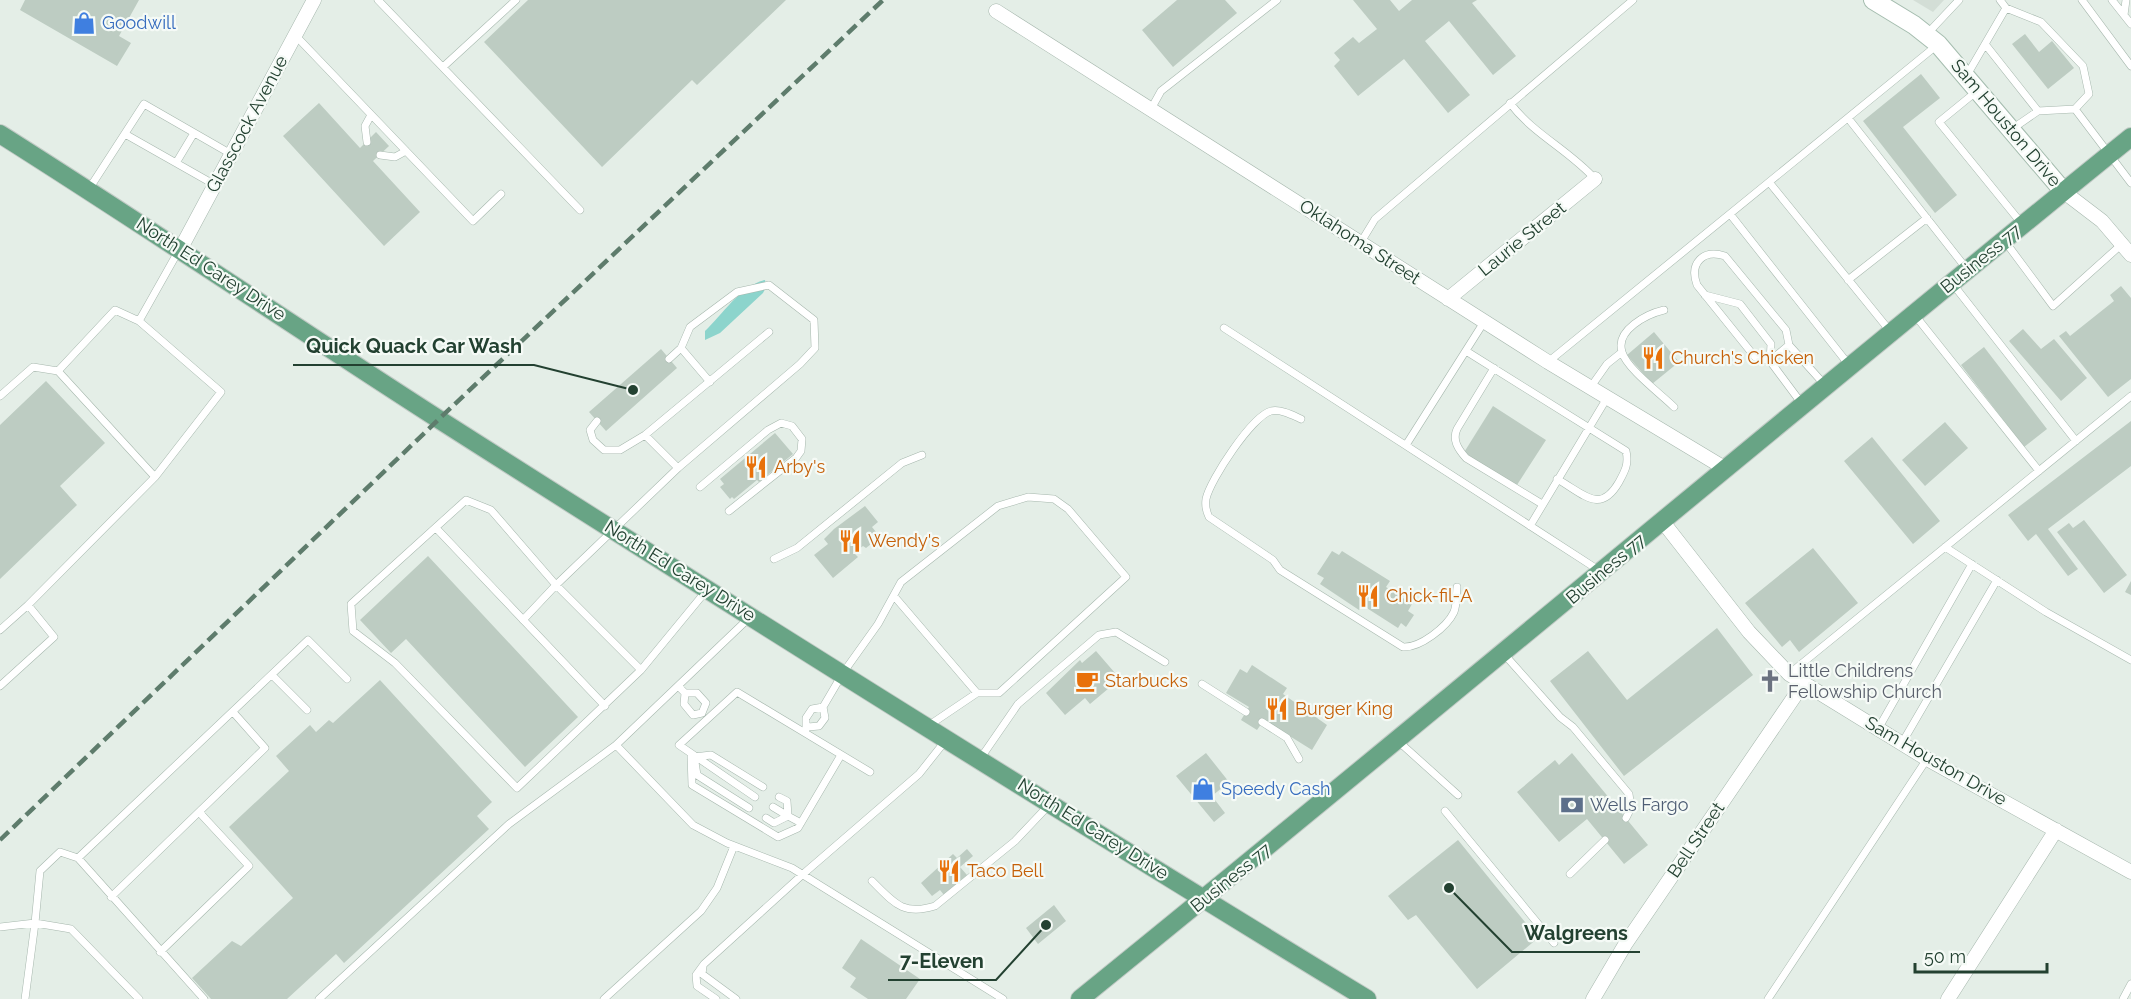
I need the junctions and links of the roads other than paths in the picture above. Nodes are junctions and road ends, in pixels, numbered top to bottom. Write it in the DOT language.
graph roads {
  1 [pos="314,0"];
  2 [pos="378,0"];
  3 [pos="516,0"];
  4 [pos="1277,0"];
  5 [pos="1633,0"];
  6 [pos="1874,0"];
  7 [pos="1959,0"];
  8 [pos="2000,0"];
  9 [pos="2082,0"];
  10 [pos="2112,0"];
  11 [pos="2126,0"];
  12 [pos="2006,8"];
  13 [pos="996,11"];
  14 [pos="2124,15"];
  15 [pos="2131,24"];
  16 [pos="295,35"];
  17 [pos="1932,40"];
  18 [pos="1985,44"];
  19 [pos="2131,66"];
  20 [pos="442,67"];
  21 [pos="1966,75"];
  22 [pos="1979,90"];
  23 [pos="1510,103"];
  24 [pos="1151,109"];
  25 [pos="2075,109"];
  26 [pos="2038,111"];
  27 [pos="371,115"];
  28 [pos="1848,118"];
  29 [pos="2012,129"];
  30 [pos="194,133"];
  31 [pos="0,134"];
  32 [pos="124,134"];
  33 [pos="2131,137"];
  34 [pos="367,142"];
  35 [pos="406,152"];
  36 [pos="231,154"];
  37 [pos="380,155"];
  38 [pos="2110,155"];
  39 [pos="176,163"];
  40 [pos="1595,179"];
  41 [pos="1769,182"];
  42 [pos="2131,183"];
  43 [pos="215,184"];
  44 [pos="89,190"];
  45 [pos="2064,192"];
  46 [pos="501,194"];
  47 [pos="580,210"];
  48 [pos="1730,214"];
  49 [pos="1927,218"];
  50 [pos="2023,225"];
  51 [pos="2004,240"];
  52 [pos="1361,242"];
  53 [pos="181,248"];
  54 [pos="2126,250"];
  55 [pos="1968,270"];
  56 [pos="1848,280"];
  57 [pos="1952,283"];
  58 [pos="1705,295"];
  59 [pos="1448,299"];
  60 [pos="1664,309"];
  61 [pos="1914,314"];
  62 [pos="140,321"];
  63 [pos="1484,322"];
  64 [pos="1224,328"];
  65 [pos="769,332"];
  66 [pos="1891,333"];
  67 [pos="1790,345"];
  68 [pos="681,348"];
  69 [pos="1466,351"];
  70 [pos="1622,352"];
  71 [pos="669,359"];
  72 [pos="1770,361"];
  73 [pos="1548,362"];
  74 [pos="1850,367"];
  75 [pos="1494,368"];
  76 [pos="58,371"];
  77 [pos="710,382"];
  78 [pos="1826,386"];
  79 [pos="1590,388"];
  80 [pos="0,396"];
  81 [pos="2131,396"];
  82 [pos="1607,398"];
  83 [pos="1803,405"];
  84 [pos="1674,407"];
  85 [pos="1301,420"];
  86 [pos="597,421"];
  87 [pos="1589,428"];
  88 [pos="645,435"];
  89 [pos="2076,441"];
  90 [pos="1406,445"];
  91 [pos="922,455"];
  92 [pos="678,468"];
  93 [pos="1726,469"];
  94 [pos="2039,471"];
  95 [pos="155,477"];
  96 [pos="1557,479"];
  97 [pos="700,487"];
  98 [pos="1542,504"];
  99 [pos="729,511"];
  100 [pos="1663,522"];
  101 [pos="1530,526"];
  102 [pos="436,528"];
  103 [pos="612,529"];
  104 [pos="1945,547"];
  105 [pos="774,559"];
  106 [pos="1972,564"];
  107 [pos="1602,573"];
  108 [pos="1997,580"];
  109 [pos="556,585"];
  110 [pos="1457,587"];
  111 [pos="707,589"];
  112 [pos="894,596"];
  113 [pos="28,605"];
  114 [pos="751,616"];
  115 [pos="523,620"];
  116 [pos="0,630"];
  117 [pos="1504,654"];
  118 [pos="2131,660"];
  119 [pos="1165,662"];
  120 [pos="641,670"];
  121 [pos="843,673"];
  122 [pos="1789,674"];
  123 [pos="272,675"];
  124 [pos="347,679"];
  125 [pos="1202,684"];
  126 [pos="1803,684"];
  127 [pos="0,686"];
  128 [pos="678,686"];
  129 [pos="685,693"];
  130 [pos="977,693"];
  131 [pos="605,706"];
  132 [pos="823,706"];
  133 [pos="307,710"];
  134 [pos="233,712"];
  135 [pos="1246,712"];
  136 [pos="704,716"];
  137 [pos="1262,722"];
  138 [pos="928,726"];
  139 [pos="806,729"];
  140 [pos="1878,729"];
  141 [pos="948,738"];
  142 [pos="1398,741"];
  143 [pos="1902,743"];
  144 [pos="616,746"];
  145 [pos="841,755"];
  146 [pos="693,756"];
  147 [pos="980,759"];
  148 [pos="1299,759"];
  149 [pos="1927,759"];
  150 [pos="870,772"];
  151 [pos="762,787"];
  152 [pos="1458,795"];
  153 [pos="755,797"];
  154 [pos="779,797"];
  155 [pos="1050,803"];
  156 [pos="773,807"];
  157 [pos="749,808"];
  158 [pos="1445,810"];
  159 [pos="198,812"];
  160 [pos="788,816"];
  161 [pos="766,818"];
  162 [pos="1626,818"];
  163 [pos="801,823"];
  164 [pos="2056,830"];
  165 [pos="1605,840"];
  166 [pos="734,846"];
  167 [pos="78,858"];
  168 [pos="2131,872"];
  169 [pos="1570,874"];
  170 [pos="801,875"];
  171 [pos="872,881"];
  172 [pos="111,897"];
  173 [pos="1206,899"];
  174 [pos="35,923"];
  175 [pos="0,927"];
  176 [pos="1554,943"];
  177 [pos="160,952"];
  178 [pos="704,964"];
  179 [pos="2131,984"];
  180 [pos="1363,998"];
  181 [pos="25,999"];
  182 [pos="139,999"];
  183 [pos="204,999"];
  184 [pos="319,999"];
  185 [pos="604,999"];
  186 [pos="716,999"];
  187 [pos="736,999"];
  188 [pos="1003,999"];
  189 [pos="1080,999"];
  190 [pos="1593,999"];
  191 [pos="1768,999"];
  192 [pos="1948,999"];
  193 [pos="2123,999"];
  1 -- 16 [label="street, Glasscock Avenue"];
  2 -- 20 [label="lane"];
  3 -- 20 [label="lane"];
  4 -- 24 [label="lane"];
  5 -- 23 [label="lane"];
  6 -- 17 [label="street, Sam Houston Drive"];
  7 -- 17 [label="lane"];
  8 -- 12 [label="lane"];
  9 -- 19 [label="lane"];
  10 -- 14 [label="lane"];
  11 -- 14 [label="lane"];
  12 -- 18 [label="lane"];
  12 -- 25 [label="lane"];
  13 -- 24 [label="street, Oklahoma Street"];
  14 -- 15 [label="lane"];
  16 -- 27 [label="lane"];
  16 -- 36 [label="street, Glasscock Avenue"];
  17 -- 21 [label="street, Sam Houston Drive"];
  17 -- 28 [label="lane"];
  18 -- 21 [label="lane"];
  18 -- 26 [label="lane"];
  20 -- 47 [label="lane"];
  21 -- 22 [label="street, Sam Houston Drive"];
  22 -- 29 [label="street, Sam Houston Drive"];
  22 -- 50 [label="lane"];
  23 -- 40 [label="lane"];
  23 -- 52 [label="lane"];
  24 -- 52 [label="street, Oklahoma Street"];
  25 -- 26 [label="lane"];
  25 -- 38 [label="lane"];
  26 -- 29 [label="lane"];
  27 -- 34 [label="lane"];
  27 -- 35 [label="lane"];
  28 -- 41 [label="lane"];
  28 -- 49 [label="lane"];
  29 -- 45 [label="street, Sam Houston Drive"];
  30 -- 32 [label="lane"];
  30 -- 36 [label="lane"];
  30 -- 39 [label="lane"];
  31 -- 44 [label="main road, North Ed Carey Drive"];
  32 -- 39 [label="lane"];
  32 -- 44 [label="lane"];
  33 -- 38 [label="main road, Business 77"];
  35 -- 37 [label="lane"];
  35 -- 46 [label="lane"];
  36 -- 43 [label="street, Glasscock Avenue"];
  38 -- 42 [label="lane"];
  38 -- 45 [label="main road, Business 77"];
  39 -- 43 [label="lane"];
  40 -- 59 [label="street, Laurie Street"];
  41 -- 48 [label="lane"];
  41 -- 56 [label="lane"];
  43 -- 53 [label="street, Glasscock Avenue"];
  44 -- 53 [label="main road, North Ed Carey Drive"];
  45 -- 50 [label="main road, Business 77"];
  45 -- 54 [label="street, Sam Houston Drive"];
  48 -- 73 [label="lane"];
  48 -- 74 [label="lane"];
  49 -- 55 [label="lane"];
  49 -- 56 [label="lane"];
  50 -- 51 [label="main road, Business 77"];
  51 -- 54 [label="lane"];
  51 -- 55 [label="main road, Business 77"];
  52 -- 59 [label="street, Oklahoma Street"];
  53 -- 62 [label="lane"];
  53 -- 103 [label="main road, North Ed Carey Drive"];
  55 -- 57 [label="main road, Business 77"];
  56 -- 66 [label="lane"];
  57 -- 61 [label="main road, Business 77"];
  57 -- 89 [label="lane"];
  58 -- 67 [label="lane"];
  58 -- 72 [label="lane"];
  58 -- 72 [label="lane"];
  59 -- 63 [label="street, Oklahoma Street"];
  60 -- 70 [label="lane"];
  61 -- 66 [label="main road, Business 77"];
  61 -- 94 [label="lane"];
  62 -- 76 [label="lane"];
  62 -- 95 [label="lane"];
  63 -- 69 [label="lane"];
  63 -- 73 [label="street, Oklahoma Street"];
  64 -- 90 [label="lane"];
  65 -- 77 [label="lane"];
  66 -- 74 [label="main road, Business 77"];
  67 -- 72 [label="lane"];
  67 -- 78 [label="lane"];
  68 -- 71 [label="lane"];
  68 -- 77 [label="lane"];
  68 -- 92 [label="lane"];
  69 -- 75 [label="lane"];
  69 -- 90 [label="lane"];
  70 -- 79 [label="lane"];
  70 -- 84 [label="lane"];
  72 -- 83 [label="lane"];
  73 -- 79 [label="street, Oklahoma Street"];
  74 -- 78 [label="main road, Business 77"];
  75 -- 87 [label="lane"];
  75 -- 98 [label="lane"];
  76 -- 80 [label="lane"];
  76 -- 95 [label="lane"];
  77 -- 88 [label="lane"];
  78 -- 83 [label="main road, Business 77"];
  79 -- 82 [label="street, Oklahoma Street"];
  81 -- 89 [label="lane"];
  82 -- 87 [label="lane"];
  82 -- 93 [label="street, Oklahoma Street"];
  83 -- 93 [label="main road, Business 77"];
  85 -- 110 [label="lane"];
  86 -- 88 [label="lane"];
  87 -- 96 [label="lane"];
  87 -- 96 [label="lane"];
  88 -- 92 [label="lane"];
  89 -- 94 [label="lane"];
  90 -- 101 [label="lane"];
  91 -- 105 [label="lane"];
  92 -- 103 [label="lane"];
  93 -- 100 [label="main road, Business 77"];
  94 -- 104 [label="lane"];
  95 -- 113 [label="lane"];
  96 -- 98 [label="lane"];
  97 -- 99 [label="lane"];
  98 -- 101 [label="lane"];
  100 -- 107 [label="main road, Business 77"];
  100 -- 122 [label="street, Sam Houston Drive"];
  101 -- 107 [label="lane"];
  102 -- 109 [label="lane"];
  102 -- 115 [label="lane"];
  102 -- 131 [label="lane"];
  103 -- 109 [label="lane"];
  103 -- 111 [label="main road, North Ed Carey Drive"];
  104 -- 106 [label="lane"];
  104 -- 122 [label="lane"];
  106 -- 108 [label="lane"];
  106 -- 140 [label="lane"];
  107 -- 117 [label="main road, Business 77"];
  108 -- 118 [label="lane"];
  108 -- 143 [label="lane"];
  109 -- 115 [label="lane"];
  109 -- 120 [label="lane"];
  111 -- 114 [label="main road, North Ed Carey Drive"];
  111 -- 120 [label="lane"];
  112 -- 121 [label="lane"];
  112 -- 130 [label="lane"];
  112 -- 130 [label="lane"];
  113 -- 116 [label="lane"];
  113 -- 127 [label="lane"];
  114 -- 121 [label="main road, North Ed Carey Drive"];
  114 -- 128 [label="lane"];
  115 -- 131 [label="lane"];
  117 -- 142 [label="main road, Business 77"];
  117 -- 162 [label="lane"];
  119 -- 147 [label="lane"];
  120 -- 131 [label="lane"];
  121 -- 132 [label="lane"];
  121 -- 138 [label="main road, North Ed Carey Drive"];
  122 -- 126 [label="street, Sam Houston Drive"];
  123 -- 124 [label="lane"];
  123 -- 133 [label="lane"];
  123 -- 134 [label="lane"];
  125 -- 135 [label="lane"];
  126 -- 140 [label="street, Sam Houston Drive"];
  126 -- 190 [label="street, Bell Street"];
  128 -- 129 [label="lane"];
  128 -- 144 [label="lane"];
  129 -- 136 [label="lane"];
  129 -- 136 [label="lane"];
  130 -- 138 [label="lane"];
  132 -- 139 [label="lane"];
  132 -- 139 [label="lane"];
  134 -- 159 [label="lane"];
  134 -- 167 [label="lane"];
  136 -- 139 [label="lane"];
  136 -- 146 [label="lane"];
  137 -- 148 [label="lane"];
  138 -- 141 [label="main road, North Ed Carey Drive"];
  139 -- 145 [label="lane"];
  140 -- 143 [label="street, Sam Houston Drive"];
  141 -- 147 [label="main road, North Ed Carey Drive"];
  141 -- 170 [label="lane"];
  142 -- 152 [label="lane"];
  142 -- 173 [label="main road, Business 77"];
  143 -- 149 [label="street, Sam Houston Drive"];
  144 -- 166 [label="lane"];
  144 -- 184 [label="lane"];
  145 -- 150 [label="lane"];
  145 -- 163 [label="lane"];
  146 -- 151 [label="lane"];
  146 -- 153 [label="lane"];
  146 -- 157 [label="lane"];
  146 -- 163 [label="lane"];
  147 -- 155 [label="main road, North Ed Carey Drive"];
  149 -- 164 [label="street, Sam Houston Drive"];
  149 -- 191 [label="lane"];
  154 -- 160 [label="lane"];
  155 -- 171 [label="lane"];
  155 -- 173 [label="main road, North Ed Carey Drive"];
  156 -- 160 [label="lane"];
  158 -- 176 [label="lane"];
  159 -- 172 [label="lane"];
  159 -- 177 [label="lane"];
  160 -- 161 [label="lane"];
  160 -- 163 [label="lane"];
  164 -- 168 [label="street, Sam Houston Drive"];
  164 -- 192 [label="street"];
  165 -- 169 [label="lane"];
  166 -- 170 [label="lane"];
  166 -- 185 [label="lane"];
  167 -- 172 [label="lane"];
  167 -- 174 [label="lane"];
  170 -- 178 [label="lane"];
  170 -- 188 [label="lane"];
  172 -- 177 [label="lane"];
  173 -- 180 [label="main road, North Ed Carey Drive"];
  173 -- 189 [label="main road, Business 77"];
  174 -- 175 [label="lane"];
  174 -- 181 [label="lane"];
  174 -- 182 [label="lane"];
  177 -- 183 [label="lane"];
  178 -- 186 [label="lane"];
  178 -- 187 [label="lane"];
  179 -- 193 [label="lane"];
}
